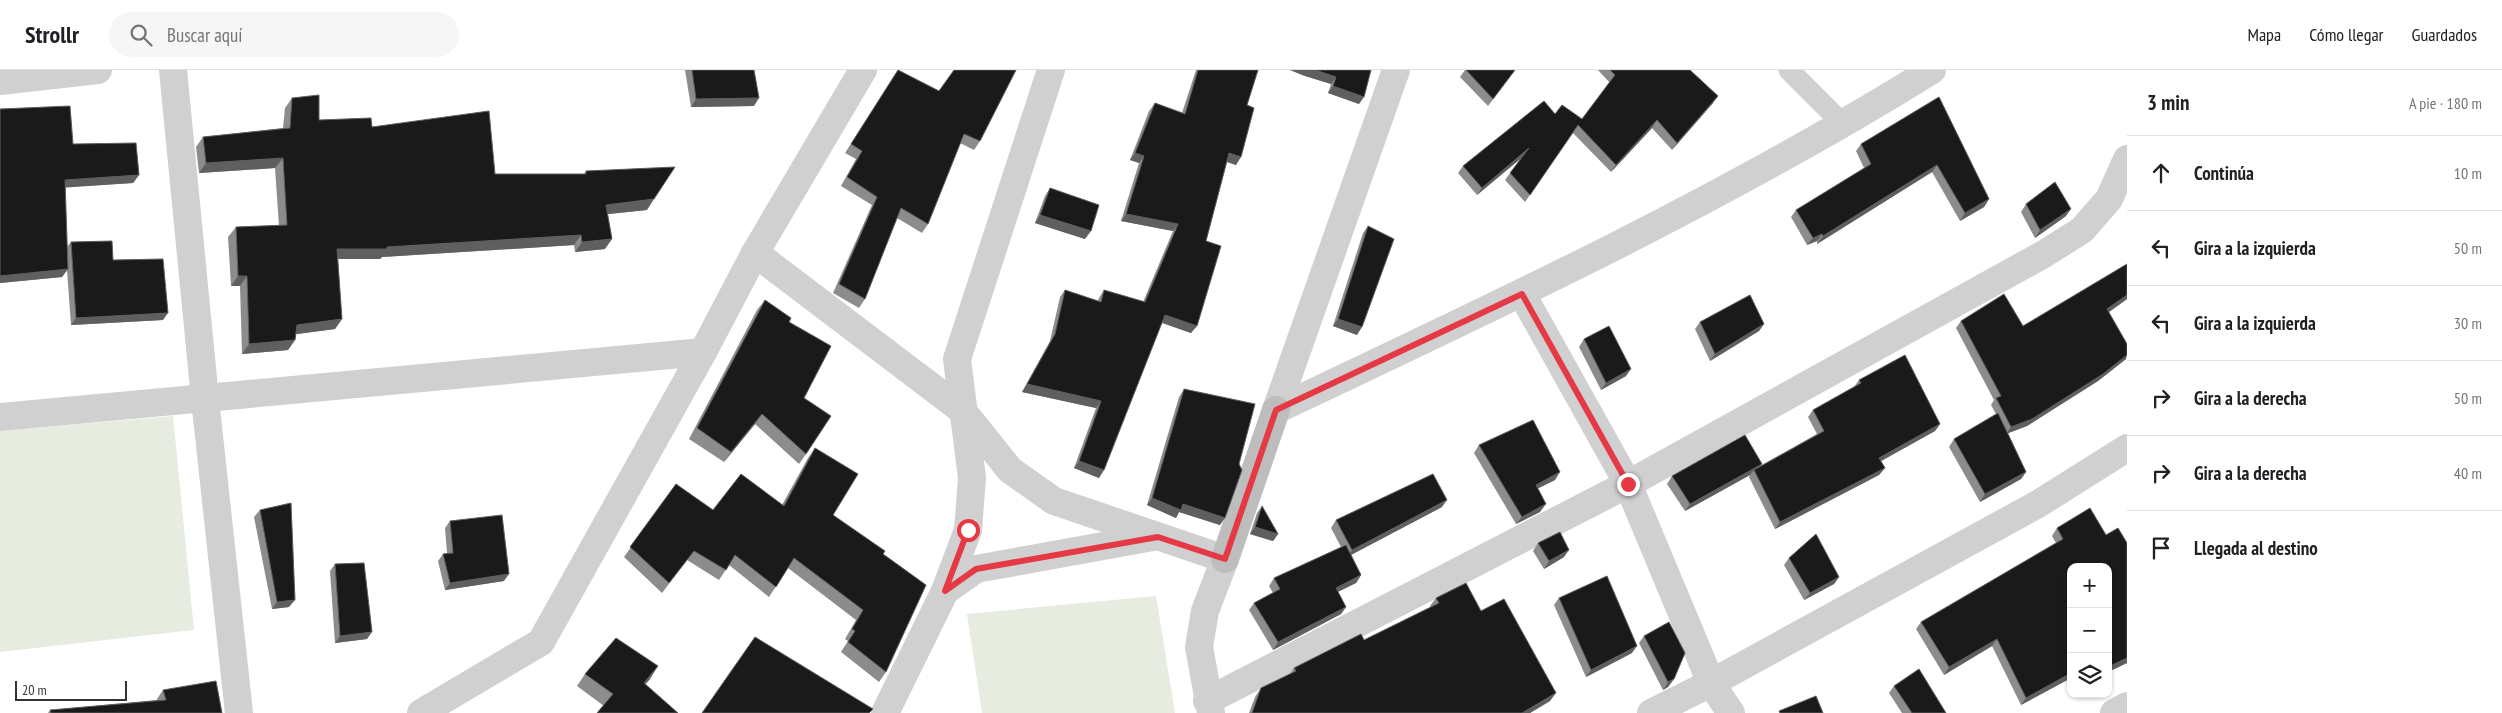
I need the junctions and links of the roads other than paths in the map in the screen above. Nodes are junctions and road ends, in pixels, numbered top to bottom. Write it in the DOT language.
graph roads {
  1 [pos="98,70"];
  2 [pos="173,70"];
  3 [pos="863,70"];
  4 [pos="1051,70"];
  5 [pos="1396,70"];
  6 [pos="1790,70"];
  7 [pos="1932,70"];
  8 [pos="0,81"];
  9 [pos="1844,125"];
  10 [pos="2127,159"];
  11 [pos="755,253"];
  12 [pos="1522,294"];
  13 [pos="703,352"];
  14 [pos="205,399"];
  15 [pos="962,410"];
  16 [pos="1276,410"];
  17 [pos="0,417"];
  18 [pos="2127,448"];
  19 [pos="1628,484"];
  20 [pos="1158,537"];
  21 [pos="1225,559"];
  22 [pos="945,591"];
  23 [pos="1711,683"];
  24 [pos="2127,706"];
  25 [pos="1209,707"];
  26 [pos="239,713"];
  27 [pos="421,713"];
  28 [pos="885,713"];
  29 [pos="1651,713"];
  30 [pos="1731,713"];
  31 [pos="2114,713"];
  1 -- 8 [label="street"];
  2 -- 14 [label="street"];
  3 -- 11 [label="street"];
  4 -- 15 [label="street"];
  5 -- 16 [label="street"];
  6 -- 9 [label="lane"];
  7 -- 9 [label="street"];
  9 -- 12 [label="street"];
  10 -- 19 [label="street"];
  11 -- 13 [label="street"];
  11 -- 15 [label="street"];
  12 -- 16 [label="street"];
  12 -- 19 [label="street"];
  13 -- 14 [label="street"];
  13 -- 27 [label="street"];
  14 -- 17 [label="street"];
  14 -- 26 [label="street"];
  15 -- 20 [label="street"];
  15 -- 22 [label="street"];
  16 -- 21 [label="street"];
  18 -- 23 [label="street"];
  19 -- 23 [label="street"];
  19 -- 25 [label="street"];
  20 -- 21 [label="street"];
  20 -- 22 [label="street"];
  21 -- 25 [label="street"];
  22 -- 28 [label="street"];
  23 -- 29 [label="street"];
  23 -- 30 [label="street"];
  24 -- 31 [label="street"];
}
